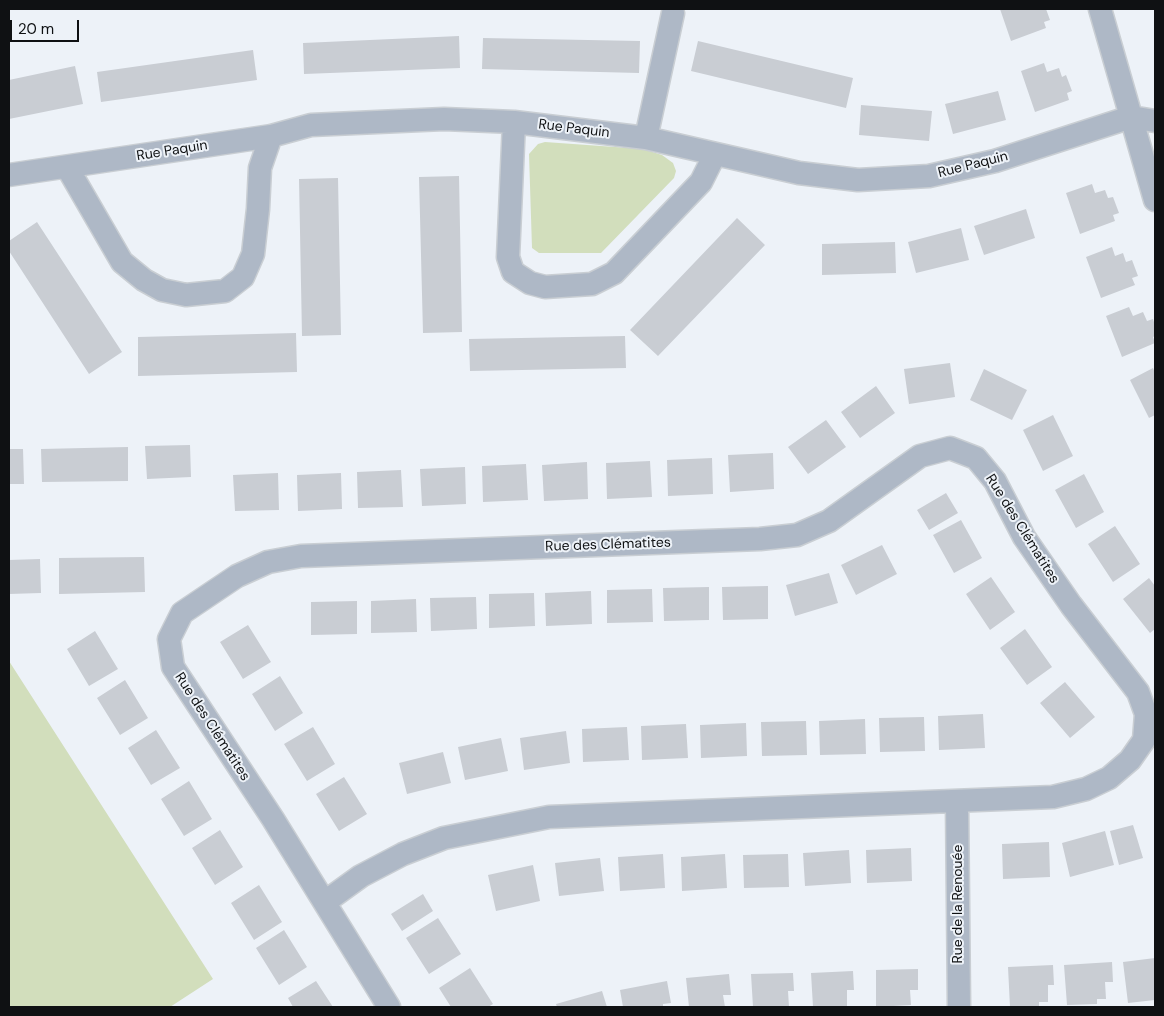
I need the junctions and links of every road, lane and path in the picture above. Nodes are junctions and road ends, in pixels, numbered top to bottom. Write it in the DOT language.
graph roads {
  1 [pos="1100,9"];
  2 [pos="673,13"];
  3 [pos="1131,117"];
  4 [pos="1155,121"];
  5 [pos="514,122"];
  6 [pos="272,136"];
  7 [pos="646,138"];
  8 [pos="715,154"];
  9 [pos="67,167"];
  10 [pos="9,175"];
  11 [pos="1155,200"];
  12 [pos="1150,738"];
  13 [pos="957,801"];
  14 [pos="325,902"];
  15 [pos="389,1007"];
  16 [pos="959,1007"];
  1 -- 3 [label="street"];
  2 -- 7 [label="street"];
  3 -- 4 [label="street"];
  3 -- 8 [label="street, Rue Paquin"];
  3 -- 11 [label="street"];
  5 -- 6 [label="street, Rue Paquin"];
  5 -- 7 [label="street, Rue Paquin"];
  5 -- 8 [label="street"];
  6 -- 9 [label="street, Rue Paquin"];
  6 -- 9 [label="street"];
  7 -- 8 [label="street, Rue Paquin"];
  9 -- 10 [label="street, Rue Paquin"];
  12 -- 13 [label="street, Rue des Clématites"];
  12 -- 14 [label="street, Rue des Clématites"];
  13 -- 14 [label="street, Rue des Clématites"];
  13 -- 16 [label="street, Rue de la Renouée"];
  14 -- 15 [label="street, Rue des Clématites"];
}
